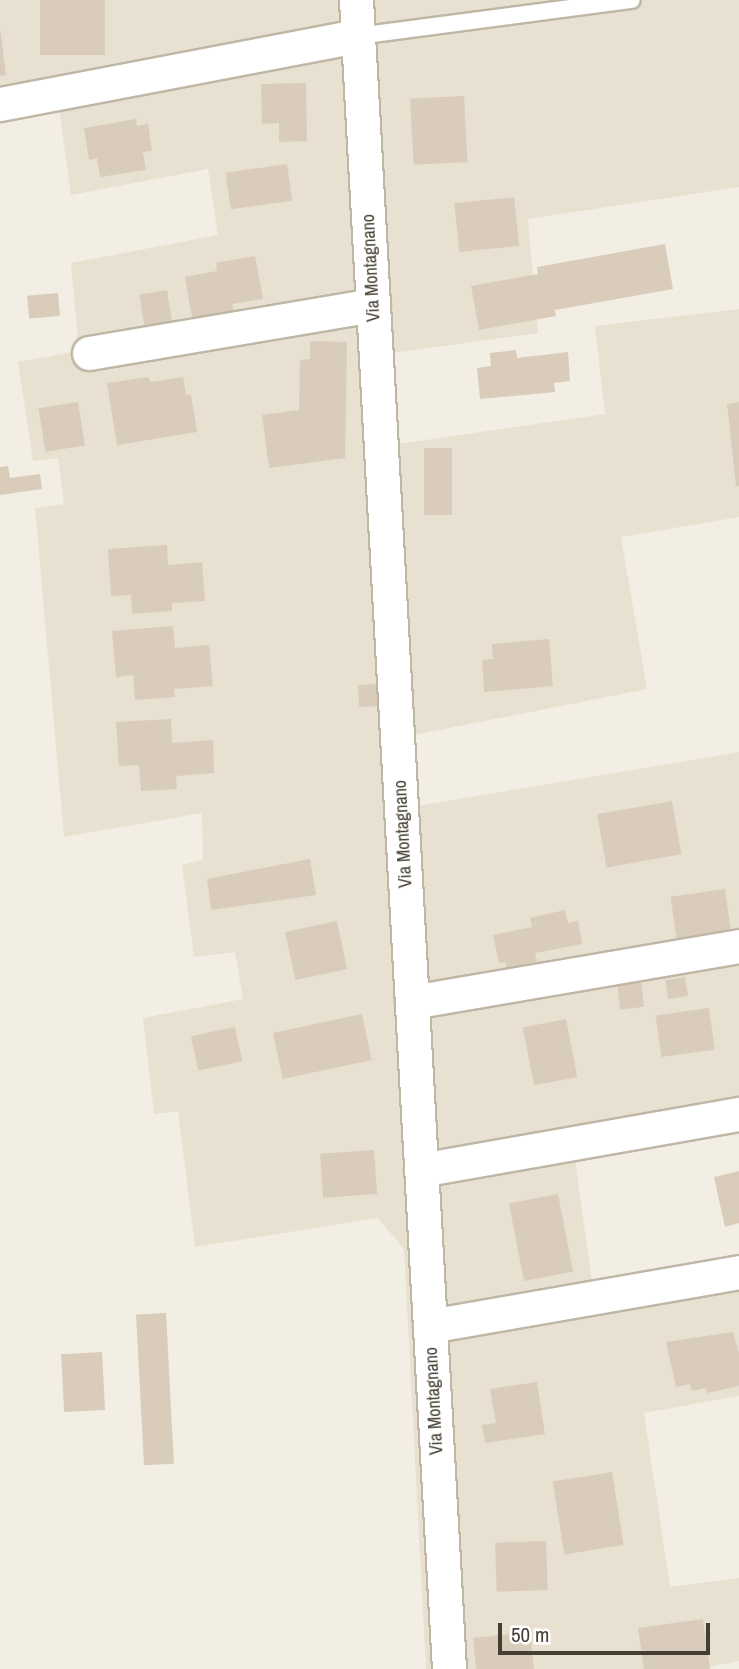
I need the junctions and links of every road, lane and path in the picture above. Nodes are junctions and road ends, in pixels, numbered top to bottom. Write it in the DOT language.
graph roads {
  1 [pos="356,0"];
  2 [pos="632,0"];
  3 [pos="358,36"];
  4 [pos="0,104"];
  5 [pos="373,305"];
  6 [pos="89,353"];
  7 [pos="739,946"];
  8 [pos="412,1002"];
  9 [pos="739,1114"];
  10 [pos="421,1170"];
  11 [pos="739,1272"];
  12 [pos="430,1326"];
  13 [pos="449,1669"];
  1 -- 3 [label="street, Via Montagnano"];
  2 -- 3 [label="lane"];
  3 -- 4 [label="street"];
  3 -- 5 [label="street, Via Montagnano"];
  5 -- 6 [label="street"];
  5 -- 8 [label="street, Via Montagnano"];
  7 -- 8 [label="street"];
  8 -- 10 [label="street, Via Montagnano"];
  9 -- 10 [label="street"];
  10 -- 12 [label="street, Via Montagnano"];
  11 -- 12 [label="street"];
  12 -- 13 [label="street, Via Montagnano"];
}
